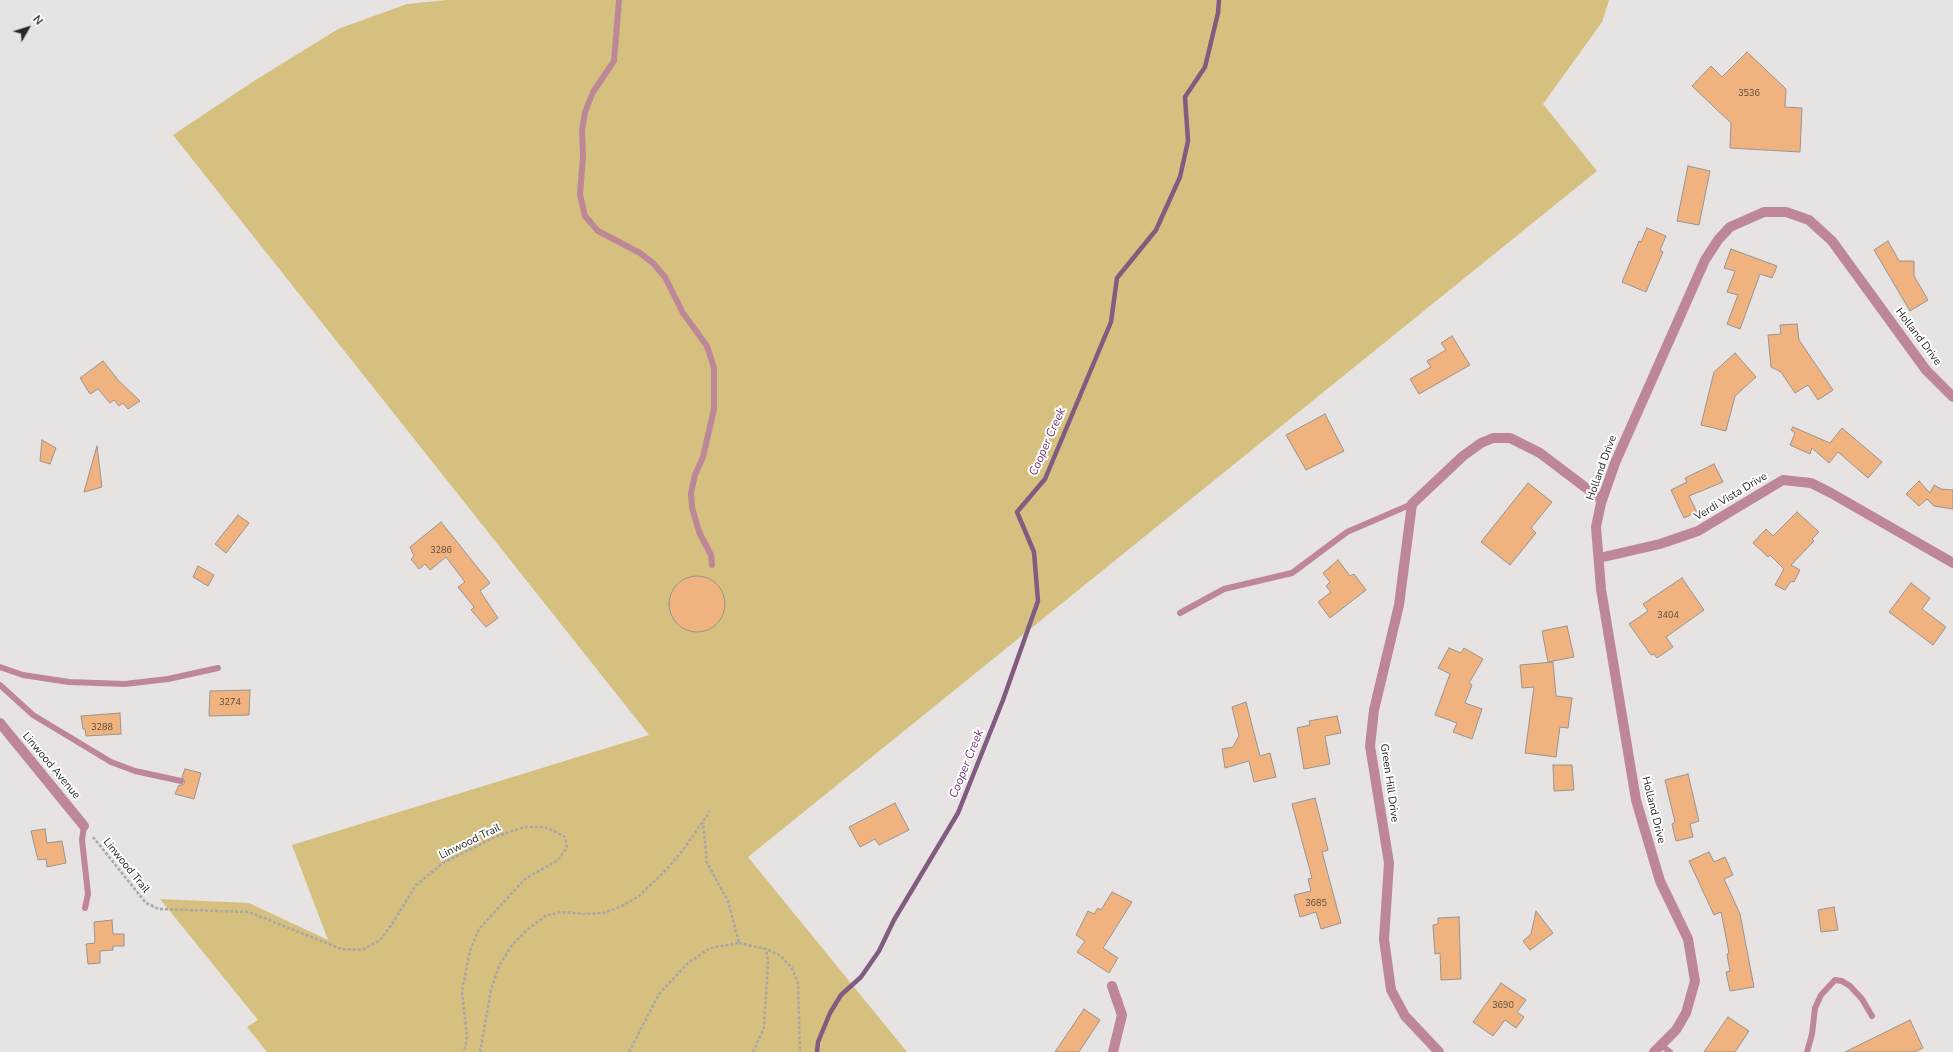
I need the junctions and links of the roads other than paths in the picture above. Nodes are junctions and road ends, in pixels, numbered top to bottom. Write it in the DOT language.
graph roads {
  1 [pos="619,0"];
  2 [pos="1953,397"];
  3 [pos="1602,500"];
  4 [pos="1412,504"];
  5 [pos="1599,558"];
  6 [pos="1953,563"];
  7 [pos="712,565"];
  8 [pos="1180,613"];
  9 [pos="0,667"];
  10 [pos="218,668"];
  11 [pos="0,685"];
  12 [pos="0,723"];
  13 [pos="181,781"];
  14 [pos="84,826"];
  15 [pos="85,908"];
  16 [pos="1112,986"];
  17 [pos="1872,1016"];
  18 [pos="1657,1049"];
  19 [pos="1113,1052"];
  20 [pos="1439,1052"];
  21 [pos="1670,1052"];
  22 [pos="1807,1052"];
  1 -- 7 [label="lane"];
  2 -- 3 [label="street, Holland Drive"];
  3 -- 4 [label="street"];
  3 -- 5 [label="street, Holland Drive"];
  4 -- 8 [label="lane"];
  4 -- 20 [label="street, Green Hill Drive"];
  5 -- 6 [label="street, Verdi Vista Drive"];
  5 -- 18 [label="street, Holland Drive"];
  9 -- 10 [label="lane"];
  11 -- 13 [label="lane"];
  12 -- 14 [label="street, Linwood Avenue"];
  14 -- 15 [label="lane"];
  16 -- 19 [label="street"];
  17 -- 22 [label="lane"];
  18 -- 21 [label="lane"];
}
